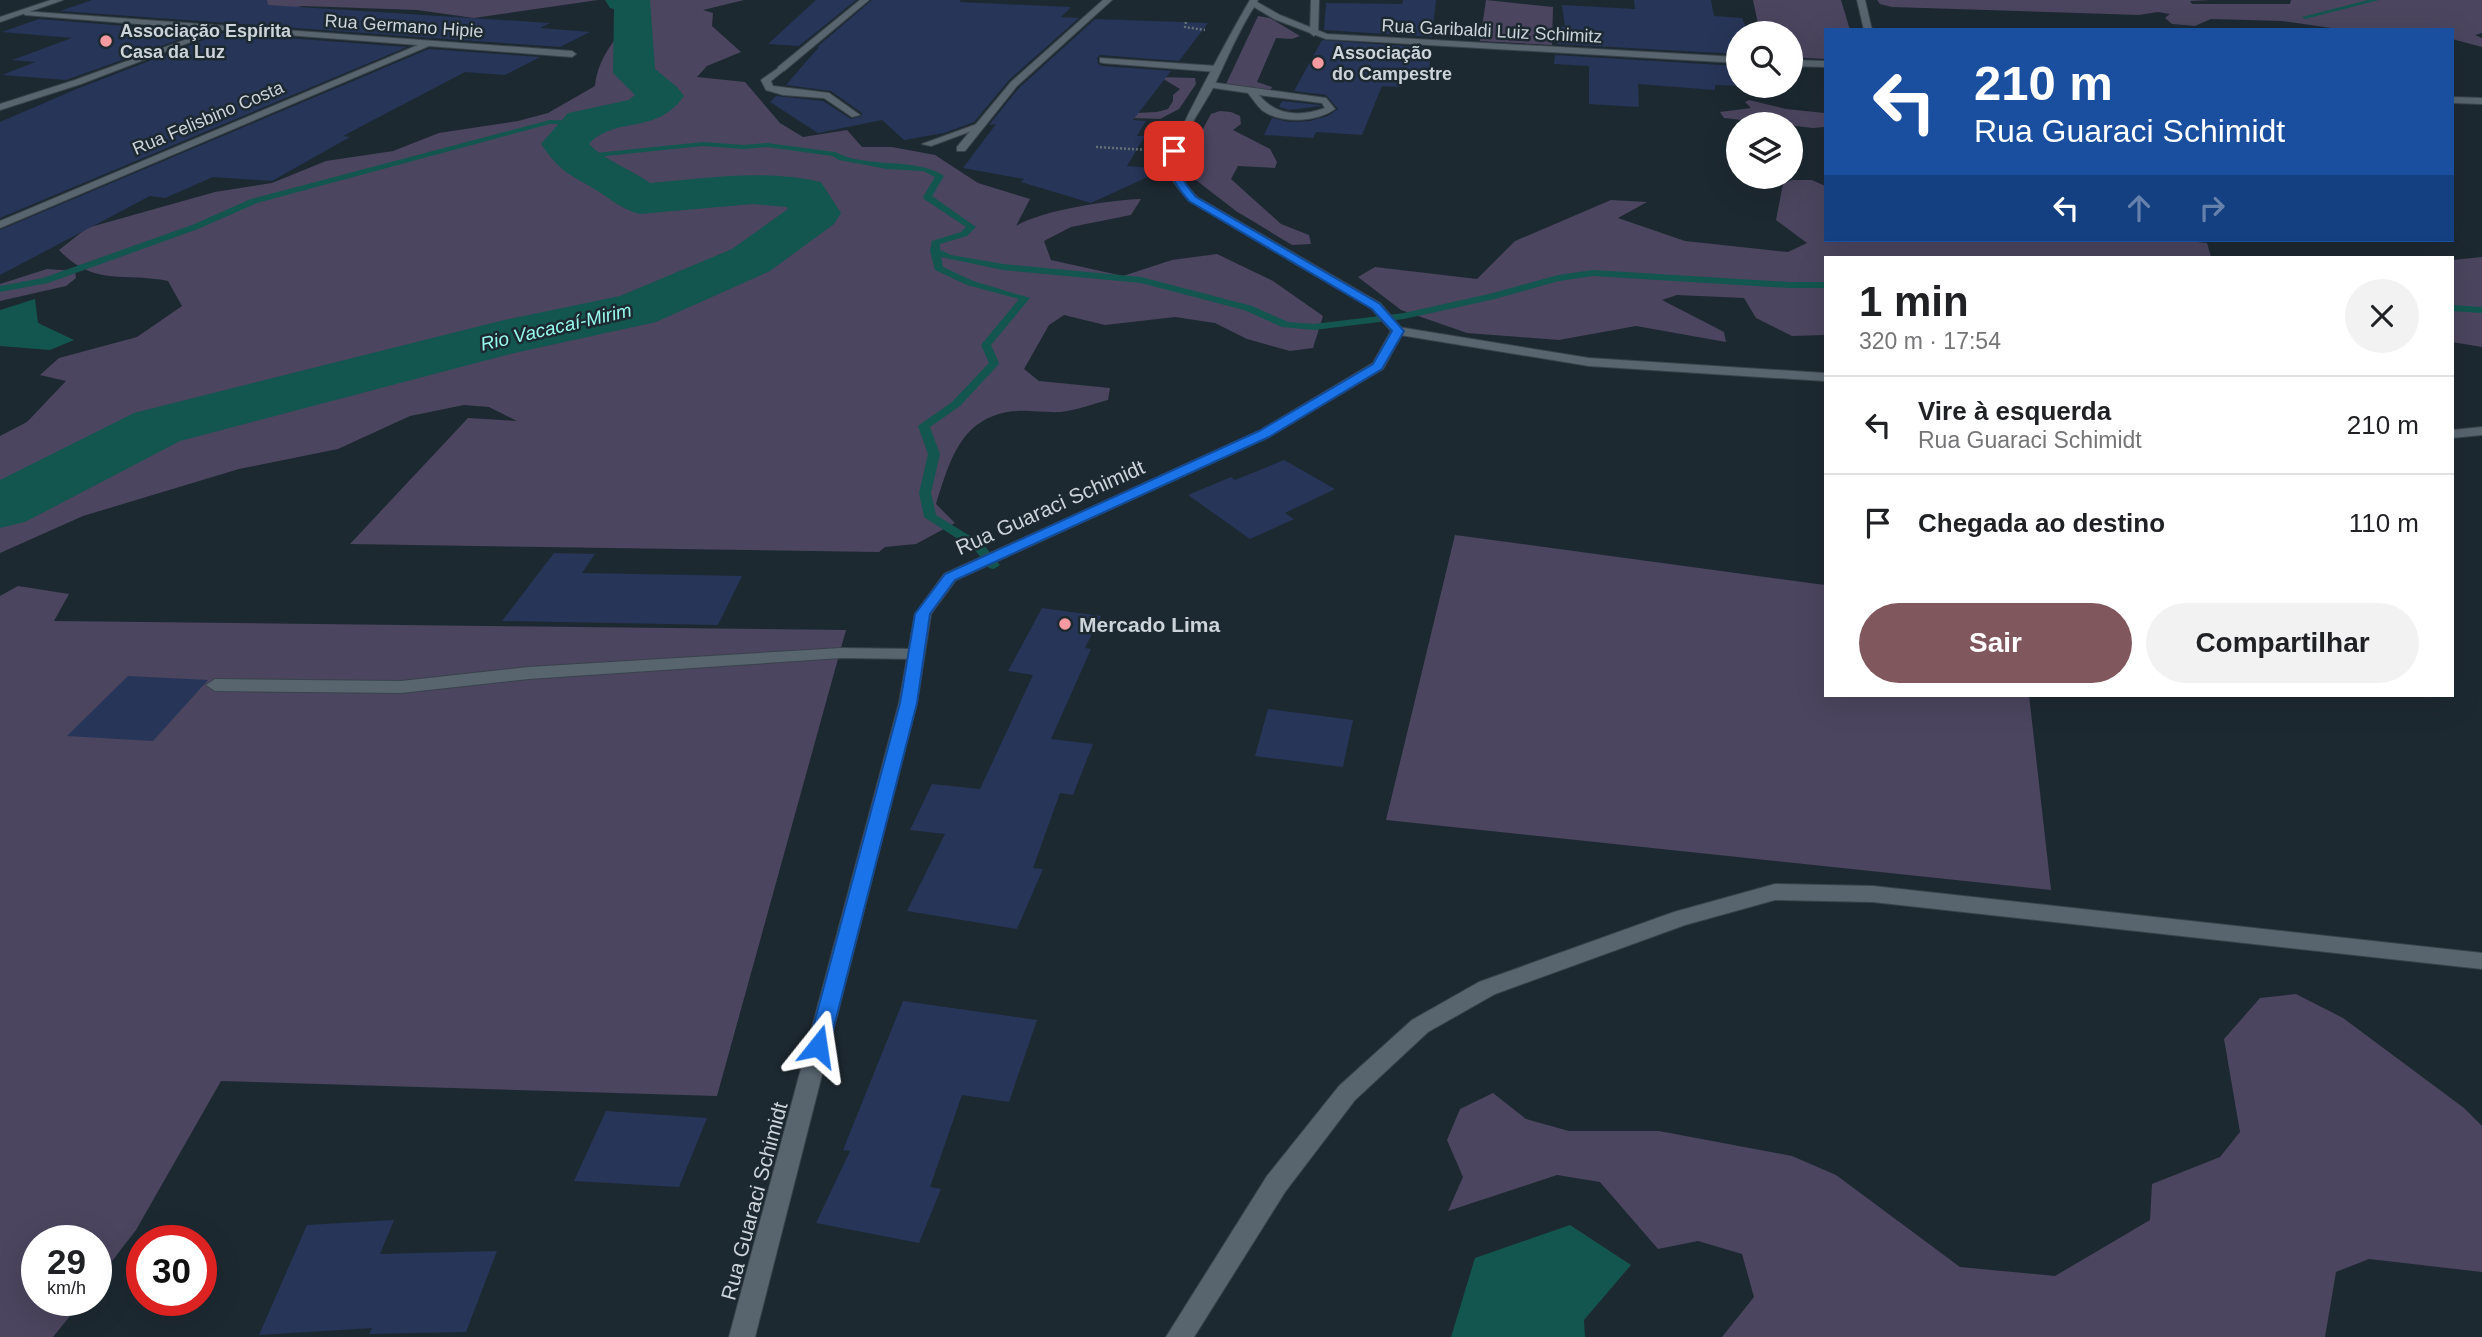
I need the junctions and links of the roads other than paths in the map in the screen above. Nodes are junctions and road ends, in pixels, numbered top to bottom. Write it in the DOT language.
graph roads {
  1 [pos="59,0"];
  2 [pos="865,0"];
  3 [pos="1108,0"];
  4 [pos="1315,0"];
  5 [pos="1861,0"];
  6 [pos="1253,2"];
  7 [pos="24,13"];
  8 [pos="0,20"];
  9 [pos="225,28"];
  10 [pos="1868,28"];
  11 [pos="1314,33"];
  12 [pos="429,43"];
  13 [pos="572,54"];
  14 [pos="1726,59"];
  15 [pos="1103,60"];
  16 [pos="1803,63"];
  17 [pos="1824,64"];
  18 [pos="1217,69"];
  19 [pos="1210,85"];
  20 [pos="1253,93"];
  21 [pos="2454,100"];
  22 [pos="2482,101"];
  23 [pos="0,107"];
  24 [pos="856,114"];
  25 [pos="980,126"];
  26 [pos="927,144"];
  27 [pos="961,149"];
  28 [pos="0,225"];
  29 [pos="1398,331"];
  30 [pos="1824,377"];
  31 [pos="2482,431"];
  32 [pos="2454,433"];
  33 [pos="916,654"];
  34 [pos="215,685"];
  35 [pos="2482,961"];
  36 [pos="742,1337"];
  37 [pos="1179,1337"];
  1 -- 7 [label="street"];
  2 -- 24 [label="street"];
  3 -- 25 [label="street"];
  4 -- 11 [label="street"];
  5 -- 10 [label="street"];
  6 -- 11 [label="street, Rua Garibaldi Luiz Schimitz"];
  6 -- 18 [label="street"];
  7 -- 8 [label="street"];
  7 -- 9 [label="street, Rua Germano Hipie"];
  9 -- 12 [label="street, Rua Germano Hipie"];
  9 -- 23 [label="street"];
  11 -- 14 [label="street, Rua Garibaldi Luiz Schimitz"];
  12 -- 13 [label="street, Rua Germano Hipie"];
  12 -- 28 [label="street, Rua Felisbino Costa"];
  15 -- 18 [label="street"];
  16 -- 17 [label="street"];
  18 -- 19 [label="street"];
  19 -- 20 [label="street"];
  19 -- 29 [label="street"];
  20 -- 20 [label="street"];
  21 -- 22 [label="street"];
  25 -- 26 [label="street"];
  25 -- 27 [label="street"];
  29 -- 30 [label="street"];
  29 -- 33 [label="street, Rua Guaraci Schimidt"];
  31 -- 32 [label="street"];
  33 -- 34 [label="street"];
  33 -- 36 [label="street, Rua Guaraci Schimidt"];
  35 -- 37 [label="street"];
}
